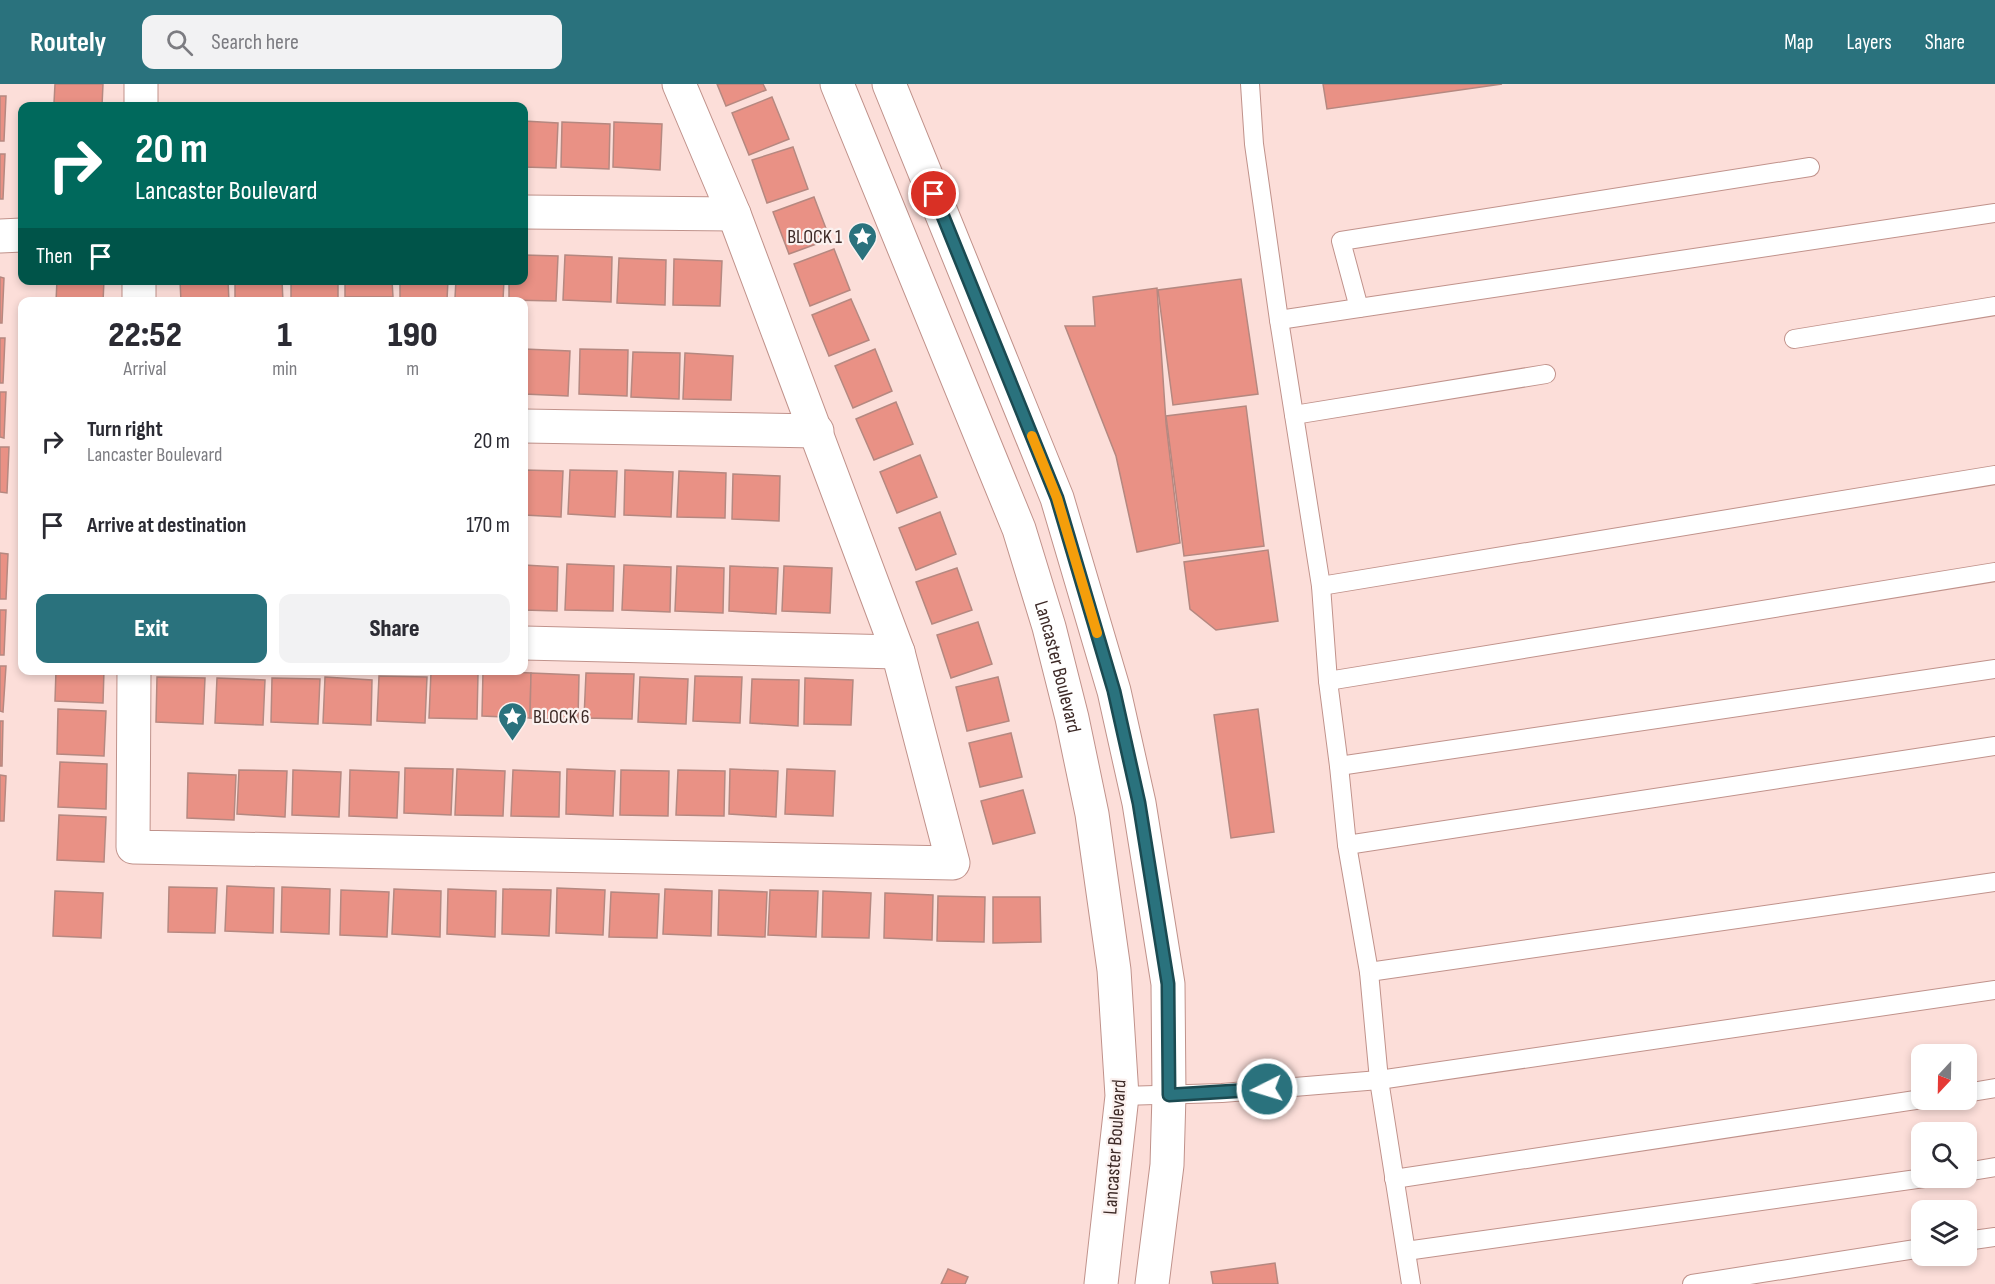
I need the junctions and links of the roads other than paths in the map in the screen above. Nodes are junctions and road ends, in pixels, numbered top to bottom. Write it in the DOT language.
graph roads {
  1 [pos="141,84"];
  2 [pos="680,84"];
  3 [pos="837,84"];
  4 [pos="889,84"];
  5 [pos="1250,84"];
  6 [pos="141,102"];
  7 [pos="1810,167"];
  8 [pos="528,212"];
  9 [pos="1995,213"];
  10 [pos="734,214"];
  11 [pos="18,235"];
  12 [pos="0,236"];
  13 [pos="1995,306"];
  14 [pos="1359,308"];
  15 [pos="1279,320"];
  16 [pos="1794,339"];
  17 [pos="1546,374"];
  18 [pos="1294,415"];
  19 [pos="528,426"];
  20 [pos="817,431"];
  21 [pos="1995,475"];
  22 [pos="1995,572"];
  23 [pos="1321,586"];
  24 [pos="528,643"];
  25 [pos="898,652"];
  26 [pos="1995,669"];
  27 [pos="135,675"];
  28 [pos="1328,681"];
  29 [pos="1995,746"];
  30 [pos="1339,765"];
  31 [pos="1347,845"];
  32 [pos="1995,882"];
  33 [pos="1369,972"];
  34 [pos="1995,990"];
  35 [pos="1379,1080"];
  36 [pos="1995,1088"];
  37 [pos="1977,1091"];
  38 [pos="1169,1095"];
  39 [pos="1122,1096"];
  40 [pos="1911,1102"];
  41 [pos="1995,1167"];
  42 [pos="1977,1170"];
  43 [pos="1394,1179"];
  44 [pos="1911,1180"];
  45 [pos="1995,1237"];
  46 [pos="1977,1239"];
  47 [pos="1911,1250"];
  48 [pos="1406,1251"];
  49 [pos="1101,1284"];
  50 [pos="1152,1284"];
  51 [pos="1411,1284"];
  52 [pos="1692,1284"];
  1 -- 6 [label="street"];
  2 -- 10 [label="street"];
  3 -- 39 [label="street, Lancaster Boulevard"];
  4 -- 38 [label="street"];
  5 -- 15 [label="lane"];
  7 -- 14 [label="lane"];
  8 -- 10 [label="street"];
  9 -- 14 [label="lane"];
  10 -- 20 [label="street"];
  11 -- 12 [label="street"];
  13 -- 16 [label="lane"];
  14 -- 15 [label="lane"];
  15 -- 18 [label="lane"];
  17 -- 18 [label="lane"];
  18 -- 23 [label="lane"];
  19 -- 20 [label="street"];
  20 -- 25 [label="street"];
  21 -- 23 [label="lane"];
  22 -- 28 [label="lane"];
  23 -- 28 [label="lane"];
  24 -- 25 [label="street"];
  25 -- 27 [label="street"];
  26 -- 30 [label="lane"];
  28 -- 30 [label="lane"];
  29 -- 31 [label="lane"];
  30 -- 31 [label="lane"];
  31 -- 33 [label="lane"];
  32 -- 33 [label="lane"];
  33 -- 35 [label="lane"];
  34 -- 35 [label="lane"];
  35 -- 38 [label="lane"];
  35 -- 43 [label="lane"];
  36 -- 37 [label="lane"];
  38 -- 39 [label="lane"];
  38 -- 50 [label="street"];
  39 -- 49 [label="street, Lancaster Boulevard"];
  40 -- 43 [label="lane"];
  41 -- 42 [label="lane"];
  43 -- 48 [label="lane"];
  44 -- 48 [label="lane"];
  45 -- 46 [label="lane"];
  47 -- 52 [label="lane"];
  48 -- 51 [label="lane"];
}
